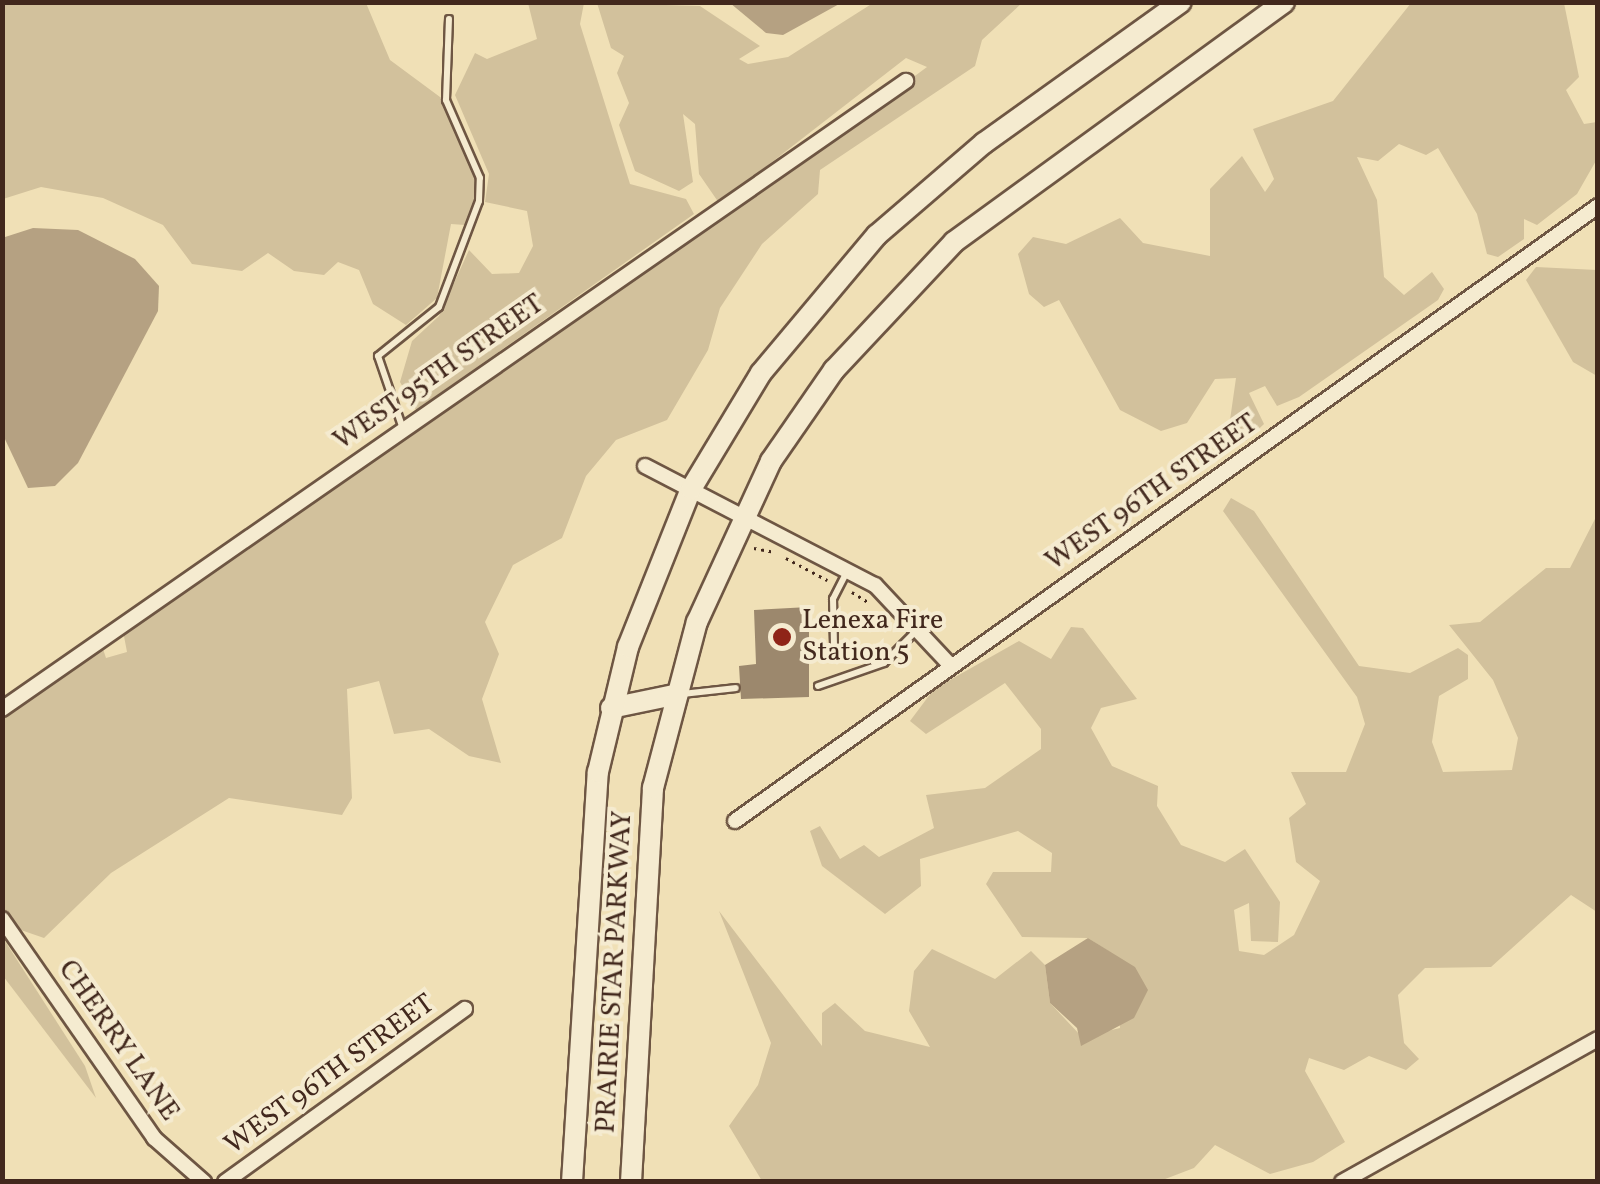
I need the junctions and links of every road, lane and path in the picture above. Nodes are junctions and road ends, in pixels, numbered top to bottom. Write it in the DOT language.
graph roads {
  1 [pos="1181,2"];
  2 [pos="1284,2"];
  3 [pos="450,20"];
  4 [pos="906,80"];
  5 [pos="1598,206"];
  6 [pos="403,430"];
  7 [pos="645,466"];
  8 [pos="690,488"];
  9 [pos="743,515"];
  10 [pos="848,569"];
  11 [pos="920,626"];
  12 [pos="834,646"];
  13 [pos="951,666"];
  14 [pos="818,686"];
  15 [pos="736,688"];
  16 [pos="674,696"];
  17 [pos="611,708"];
  18 [pos="2,709"];
  19 [pos="735,821"];
  20 [pos="2,918"];
  21 [pos="465,1009"];
  22 [pos="1598,1039"];
  23 [pos="204,1182"];
  24 [pos="224,1182"];
  25 [pos="572,1182"];
  26 [pos="632,1182"];
  27 [pos="1342,1182"];
  1 -- 8 [label="main road, PRAIRIE STAR PARKWAY"];
  2 -- 9 [label="main road, PRAIRIE STAR PARKWAY"];
  3 -- 6 [label="lane"];
  4 -- 6 [label="street, WEST 95TH STREET"];
  5 -- 13 [label="street, WEST 96TH STREET"];
  6 -- 18 [label="street, WEST 95TH STREET"];
  7 -- 8 [label="street"];
  8 -- 9 [label="street"];
  8 -- 17 [label="main road, PRAIRIE STAR PARKWAY"];
  9 -- 10 [label="street"];
  9 -- 16 [label="main road, PRAIRIE STAR PARKWAY"];
  10 -- 11 [label="street"];
  10 -- 12 [label="lane"];
  11 -- 13 [label="street"];
  11 -- 14 [label="lane"];
  13 -- 19 [label="street, WEST 96TH STREET"];
  15 -- 16 [label="lane"];
  16 -- 17 [label="main road"];
  16 -- 26 [label="main road, PRAIRIE STAR PARKWAY"];
  17 -- 25 [label="main road, PRAIRIE STAR PARKWAY"];
  20 -- 23 [label="street, CHERRY LANE"];
  21 -- 24 [label="street, WEST 96TH STREET"];
  22 -- 27 [label="street"];
}
